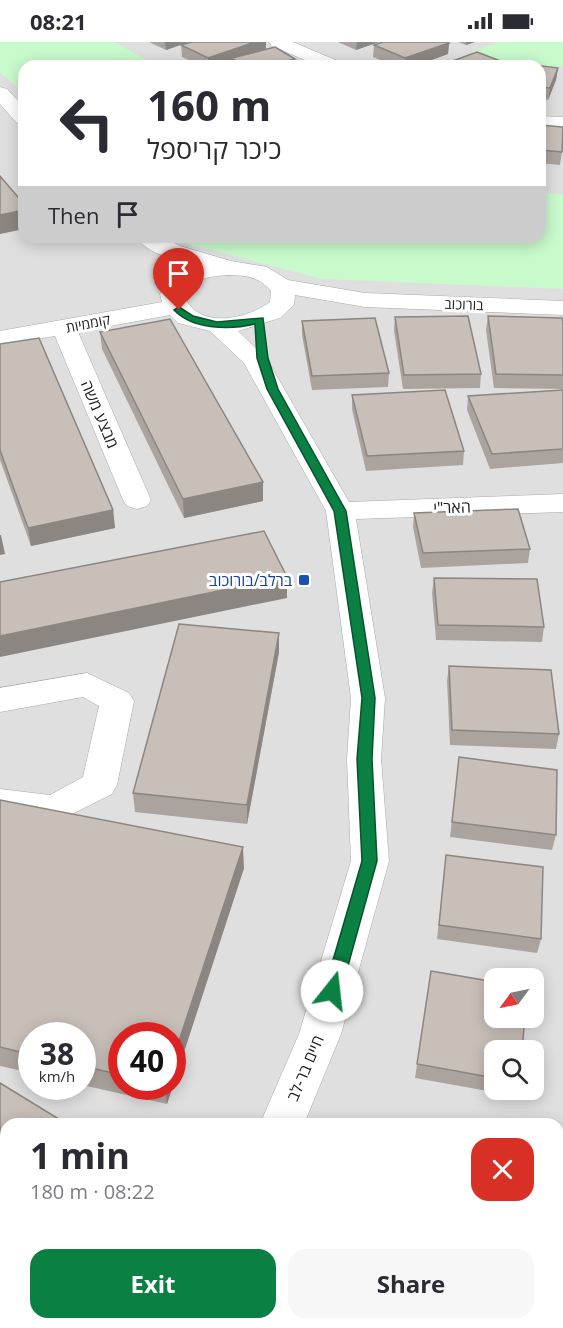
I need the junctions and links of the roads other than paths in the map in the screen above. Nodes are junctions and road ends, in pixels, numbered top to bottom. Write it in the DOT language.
graph roads {
  1 [pos="278,42"];
  2 [pos="320,60"];
  3 [pos="1,95"];
  4 [pos="18,112"];
  5 [pos="546,122"];
  6 [pos="563,123"];
  7 [pos="145,243"];
  8 [pos="158,243"];
  9 [pos="228,268"];
  10 [pos="181,282"];
  11 [pos="273,305"];
  12 [pos="175,307"];
  13 [pos="563,308"];
  14 [pos="217,325"];
  15 [pos="64,328"];
  16 [pos="0,338"];
  17 [pos="272,389"];
  18 [pos="137,500"];
  19 [pos="563,503"];
  20 [pos="340,511"];
  21 [pos="0,700"];
  22 [pos="0,803"];
  23 [pos="285,1118"];
  1 -- 2 [label="street"];
  3 -- 4 [label="street"];
  5 -- 6 [label="street"];
  7 -- 10 [label="street"];
  8 -- 9 [label="street"];
  9 -- 10 [label="street"];
  9 -- 11 [label="street"];
  10 -- 12 [label="street"];
  11 -- 13 [label="street, בורוכוב"];
  11 -- 14 [label="street, בורוכוב"];
  11 -- 17 [label="street, חיים בר-לב"];
  12 -- 14 [label="street"];
  12 -- 15 [label="street, קוממיות"];
  14 -- 17 [label="street, חיים בר-לב"];
  15 -- 16 [label="street, קוממיות"];
  15 -- 18 [label="street, מבצע משה"];
  17 -- 20 [label="street, חיים בר-לב"];
  19 -- 20 [label="street, האר\"י"];
  20 -- 23 [label="street, חיים בר-לב"];
  21 -- 22 [label="street"];
}
